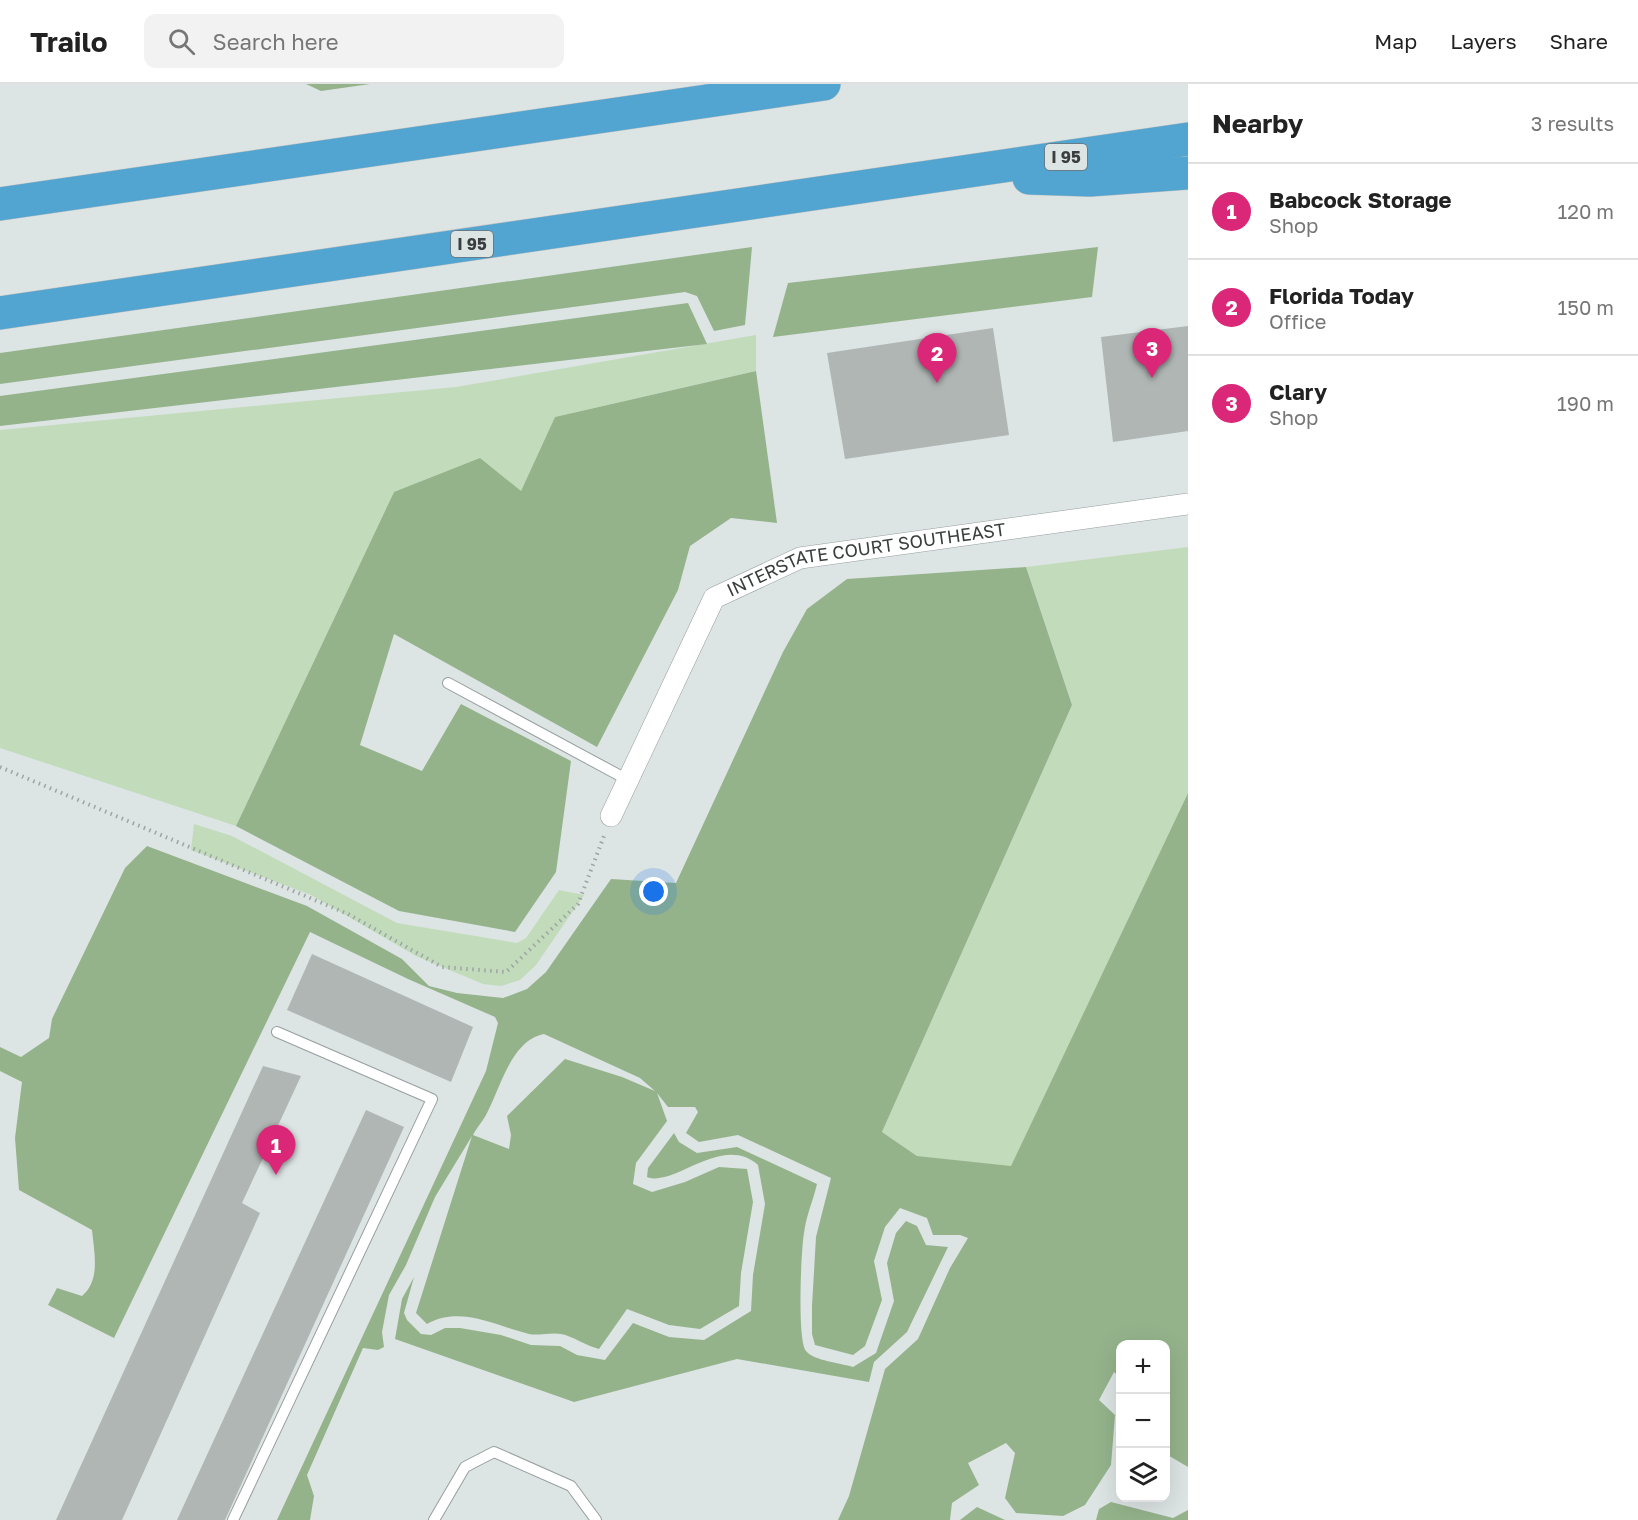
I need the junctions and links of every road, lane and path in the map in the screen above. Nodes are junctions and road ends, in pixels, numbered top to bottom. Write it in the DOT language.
graph roads {
  1 [pos="824,84"];
  2 [pos="1188,139"];
  3 [pos="1188,173"];
  4 [pos="944,175"];
  5 [pos="0,204"];
  6 [pos="0,313"];
  7 [pos="1188,504"];
  8 [pos="448,683"];
  9 [pos="0,767"];
  10 [pos="628,780"];
  11 [pos="611,816"];
  12 [pos="277,1032"];
  13 [pos="233,1520"];
  14 [pos="434,1520"];
  15 [pos="596,1520"];
  1 -- 5 [label="highway"];
  2 -- 4 [label="highway, I 95"];
  3 -- 4 [label="highway"];
  4 -- 6 [label="highway, I 95"];
  7 -- 10 [label="street, INTERSTATE COURT SOUTHEAST"];
  8 -- 10 [label="lane"];
  9 -- 11 [label="path"];
  10 -- 11 [label="street, INTERSTATE COURT SOUTHEAST"];
  12 -- 13 [label="lane"];
  14 -- 15 [label="lane"];
}
